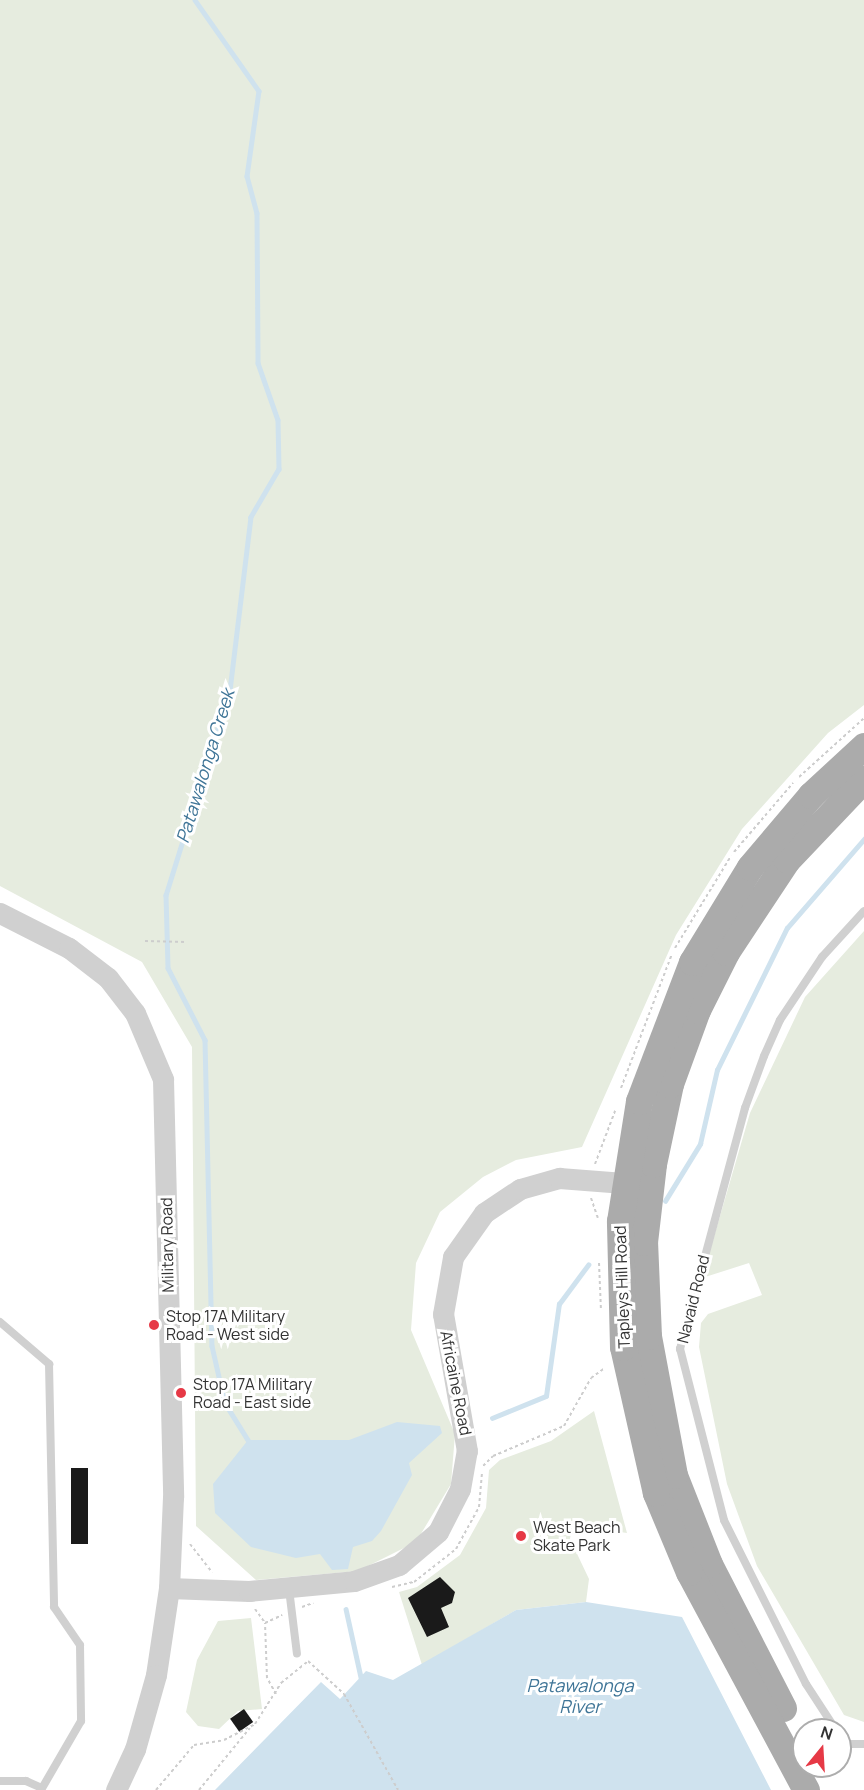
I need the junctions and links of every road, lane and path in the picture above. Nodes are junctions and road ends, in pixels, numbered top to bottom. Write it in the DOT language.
graph roads {
  1 [pos="864,746"];
  2 [pos="864,779"];
  3 [pos="864,911"];
  4 [pos="0,913"];
  5 [pos="144,941"];
  6 [pos="186,942"];
  7 [pos="637,1186"];
  8 [pos="0,1322"];
  9 [pos="170,1588"];
  10 [pos="289,1589"];
  11 [pos="251,1604"];
  12 [pos="292,1611"];
  13 [pos="265,1623"];
  14 [pos="297,1654"];
  15 [pos="308,1661"];
  16 [pos="317,1667"];
  17 [pos="276,1694"];
  18 [pos="828,1718"];
  19 [pos="792,1726"];
  20 [pos="250,1728"];
  21 [pos="0,1781"];
  22 [pos="41,1789"];
  23 [pos="116,1790"];
  24 [pos="156,1790"];
  25 [pos="199,1790"];
  26 [pos="398,1790"];
  27 [pos="806,1790"];
  1 -- 7 [label="main road, Tapleys Hill Road"];
  2 -- 7 [label="main road"];
  3 -- 18 [label="lane, Navaid Road"];
  4 -- 9 [label="street, Military Road"];
  5 -- 6 [label="path"];
  7 -- 10 [label="street, Africaine Road"];
  7 -- 19 [label="main road, Tapleys Hill Road"];
  7 -- 27 [label="main road, Tapleys Hill Road"];
  8 -- 22 [label="lane"];
  9 -- 10 [label="street, Africaine Road"];
  9 -- 23 [label="street, Military Road"];
  10 -- 12 [label="lane"];
  11 -- 13 [label="path"];
  12 -- 13 [label="path"];
  12 -- 14 [label="lane"];
  13 -- 17 [label="path"];
  15 -- 17 [label="path"];
  16 -- 26 [label="path"];
  17 -- 20 [label="path"];
  20 -- 24 [label="path"];
  20 -- 25 [label="path"];
  21 -- 22 [label="lane"];
}
